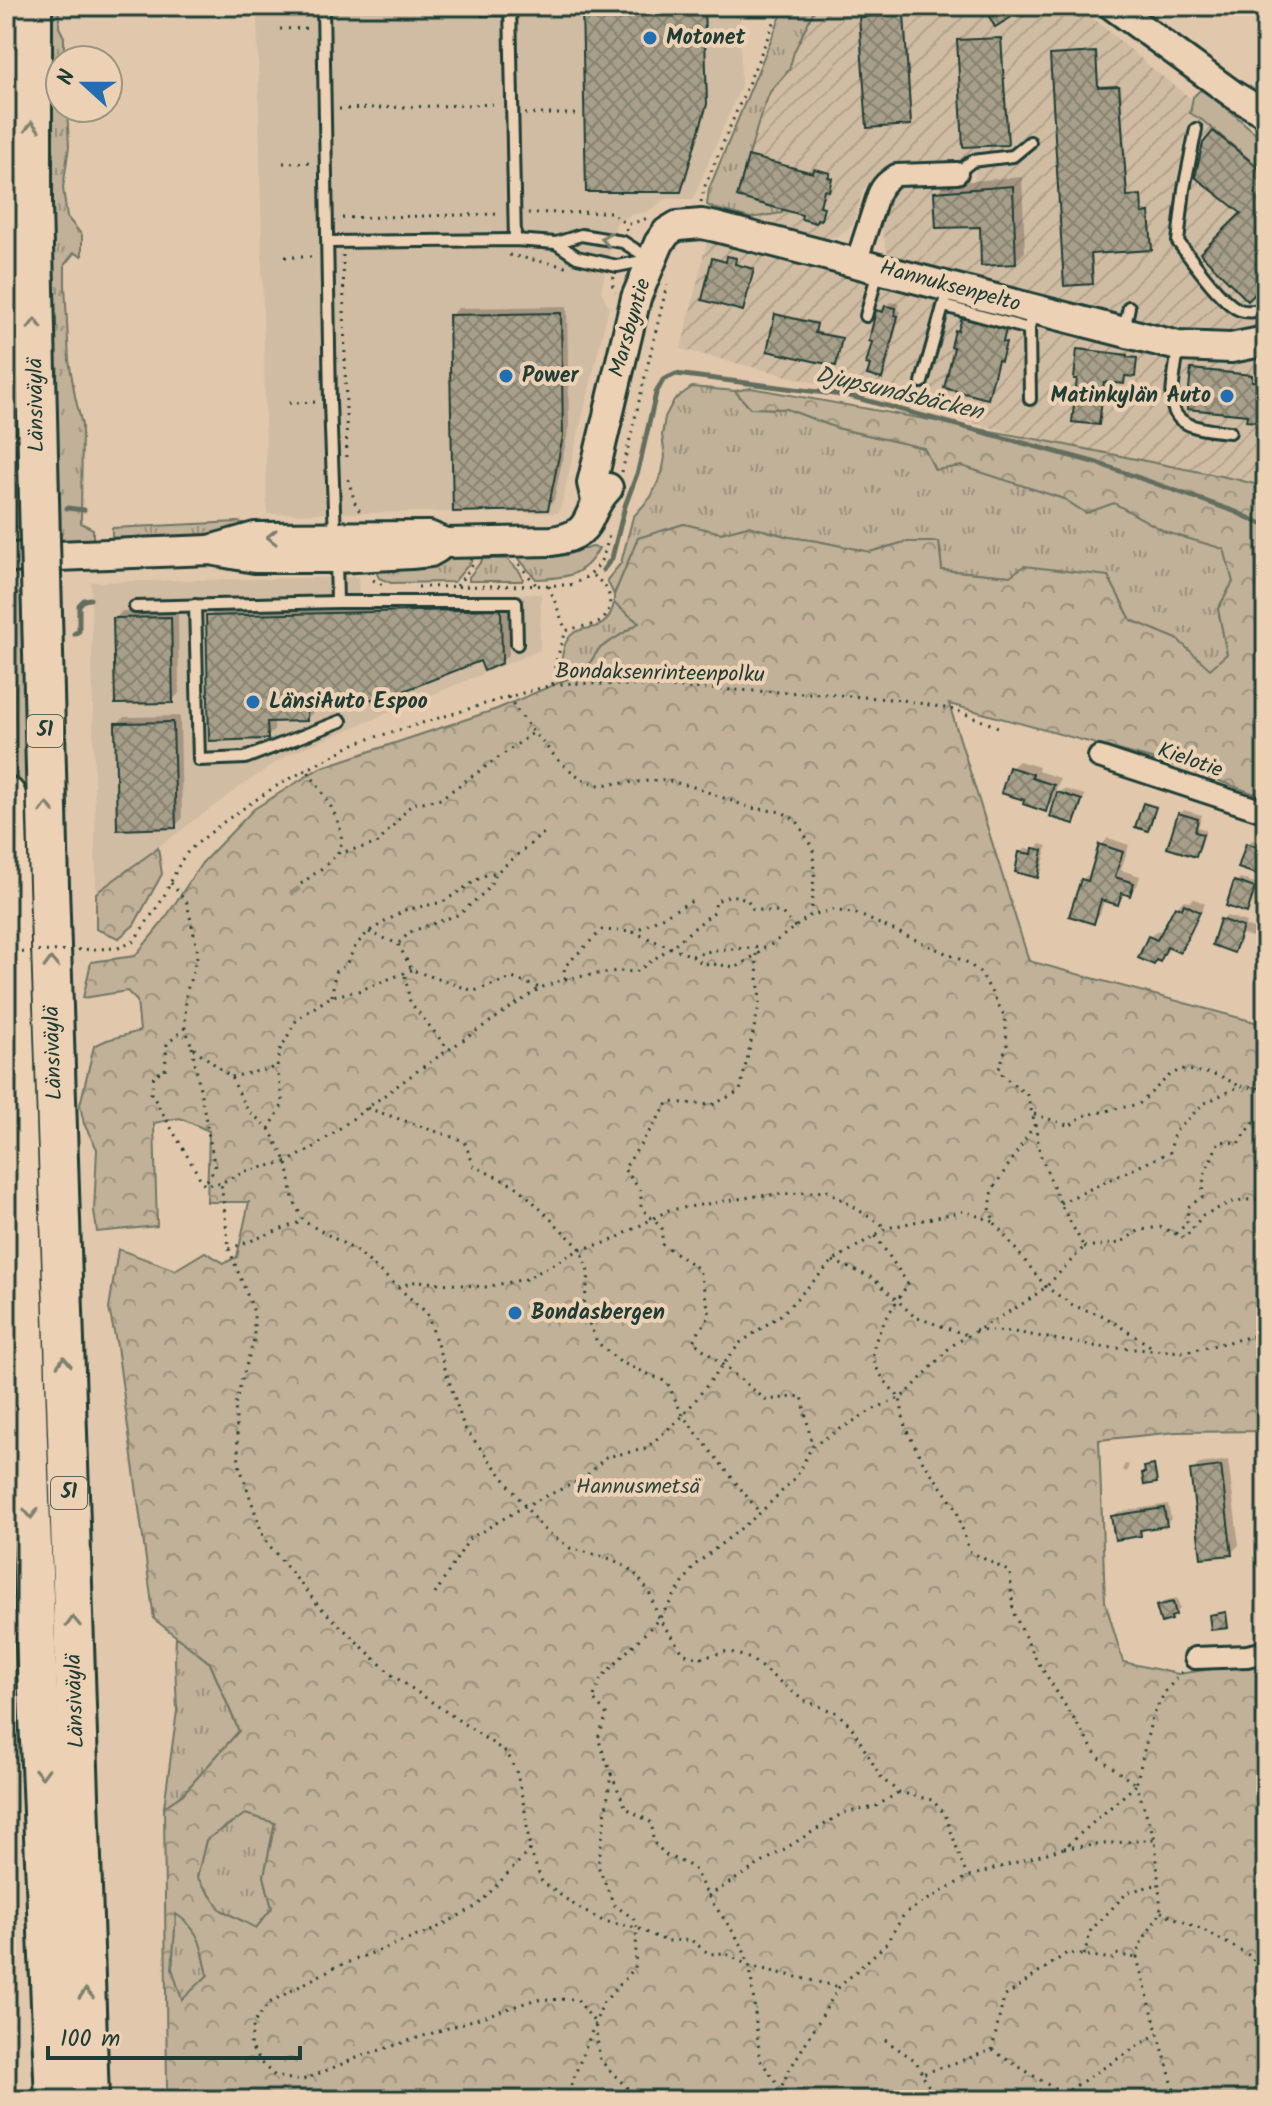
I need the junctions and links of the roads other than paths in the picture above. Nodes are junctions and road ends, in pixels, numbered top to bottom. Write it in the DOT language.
graph roads {
  1 [pos="32,6"];
  2 [pos="323,6"];
  3 [pos="510,6"];
  4 [pos="1112,6"];
  5 [pos="1266,114"];
  6 [pos="1196,129"];
  7 [pos="1030,142"];
  8 [pos="957,173"];
  9 [pos="515,240"];
  10 [pos="328,242"];
  11 [pos="556,243"];
  12 [pos="867,266"];
  13 [pos="660,271"];
  14 [pos="946,296"];
  15 [pos="1266,308"];
  16 [pos="866,316"];
  17 [pos="1031,319"];
  18 [pos="1266,341"];
  19 [pos="1178,346"];
  20 [pos="922,382"];
  21 [pos="1030,399"];
  22 [pos="1230,432"];
  23 [pos="336,547"];
  24 [pos="6,558"];
  25 [pos="337,602"];
  26 [pos="195,605"];
  27 [pos="135,607"];
  28 [pos="517,644"];
  29 [pos="341,721"];
  30 [pos="1099,757"];
  31 [pos="6,796"];
  32 [pos="1266,812"];
  33 [pos="1266,1652"];
  34 [pos="1195,1658"];
  35 [pos="55,2100"];
  36 [pos="89,2100"];
  36 -- 1 [label="highway, Länsiväylä / 51, one-way"];
  2 -- 10 [label="lane"];
  3 -- 9 [label="lane"];
  4 -- 5 [label="street"];
  6 -- 15 [label="lane"];
  7 -- 8 [label="lane"];
  8 -- 12 [label="street"];
  9 -- 10 [label="lane"];
  9 -- 11 [label="lane"];
  10 -- 23 [label="lane"];
  11 -- 13 [label="lane"];
  13 -- 11 [label="lane, one-way"];
  12 -- 13 [label="main road, Hannuksenpelto"];
  12 -- 14 [label="main road, Hannuksenpelto"];
  12 -- 16 [label="lane"];
  13 -- 23 [label="main road, Marsbyntie"];
  14 -- 17 [label="main road, Hannuksenpelto"];
  14 -- 20 [label="lane"];
  17 -- 19 [label="main road, Hannuksenpelto"];
  17 -- 21 [label="lane"];
  18 -- 19 [label="main road, Hannuksenpelto"];
  19 -- 22 [label="lane"];
  23 -- 24 [label="main road, Marsbyntie"];
  23 -- 25 [label="lane"];
  25 -- 26 [label="lane"];
  25 -- 28 [label="lane"];
  26 -- 27 [label="lane"];
  26 -- 29 [label="lane"];
  30 -- 32 [label="street, Kielotie"];
  31 -- 35 [label="highway, Länsiväylä / 51, one-way"];
  33 -- 34 [label="street"];
}
